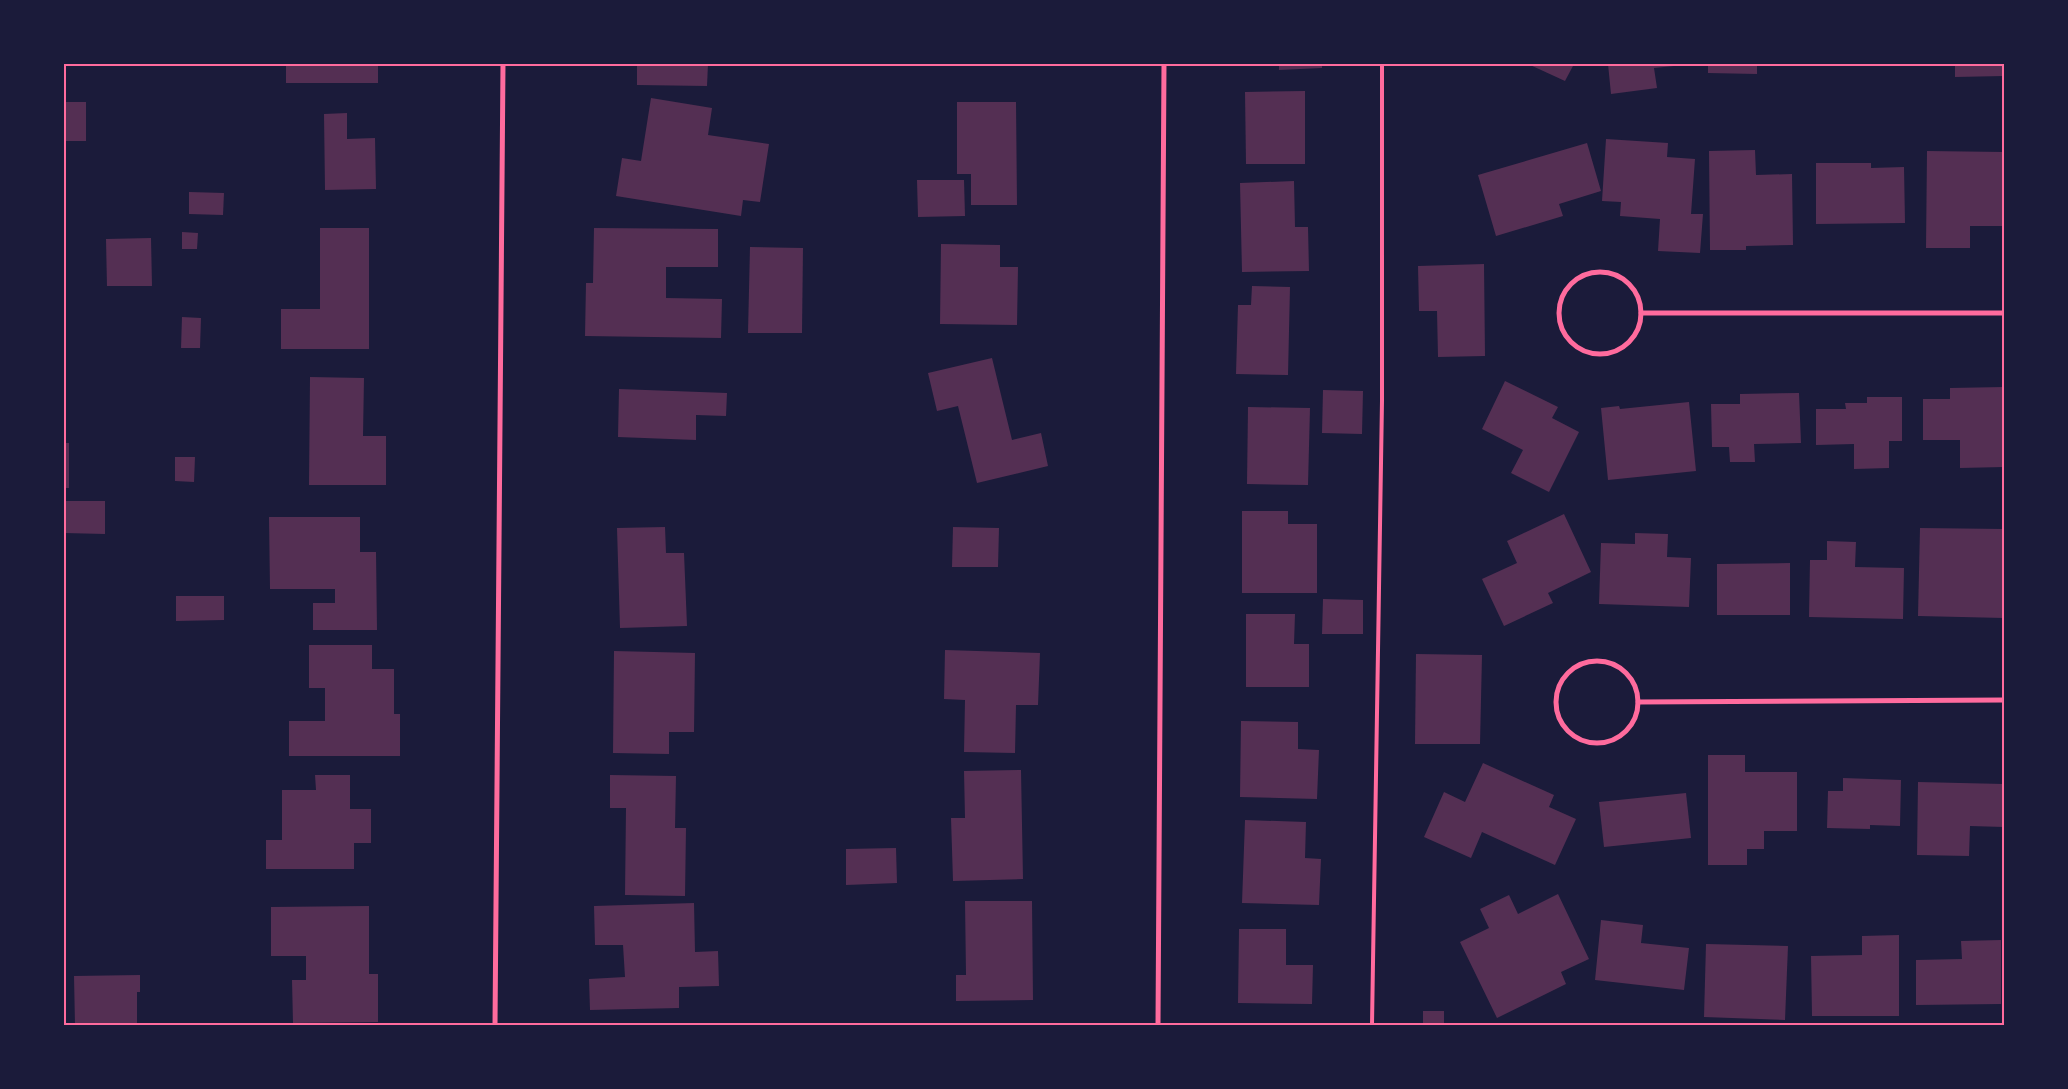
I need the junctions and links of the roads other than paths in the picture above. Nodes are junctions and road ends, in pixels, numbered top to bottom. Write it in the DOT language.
graph roads {
  1 [pos="503,64"];
  2 [pos="1164,64"];
  3 [pos="1382,64"];
  4 [pos="1641,312"];
  5 [pos="2004,313"];
  6 [pos="2004,700"];
  7 [pos="1638,702"];
  8 [pos="494,1025"];
  9 [pos="1158,1025"];
  10 [pos="1372,1025"];
  1 -- 8 [label="street"];
  2 -- 9 [label="street"];
  3 -- 10 [label="lane"];
  4 -- 4 [label="street"];
  4 -- 5 [label="street"];
  6 -- 7 [label="street"];
  7 -- 7 [label="street"];
}
